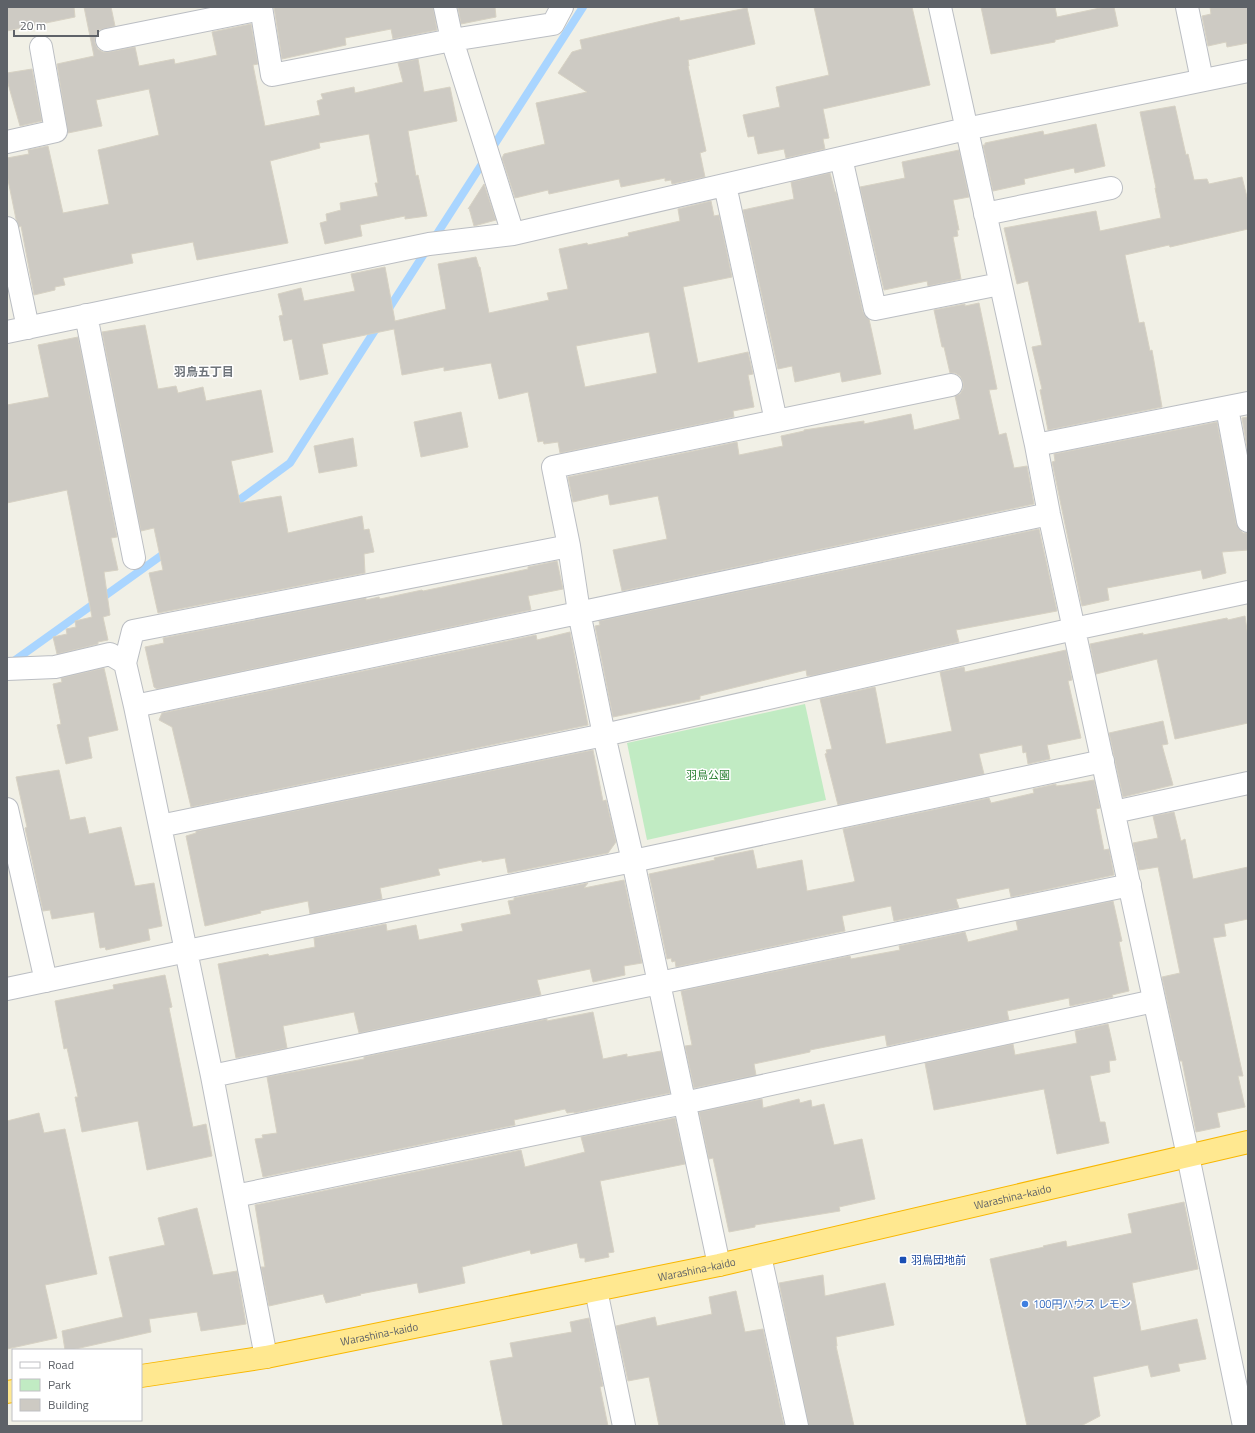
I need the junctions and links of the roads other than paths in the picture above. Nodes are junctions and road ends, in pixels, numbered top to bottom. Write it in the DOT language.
graph roads {
  1 [pos="445,7"];
  2 [pos="562,7"];
  3 [pos="940,7"];
  4 [pos="1187,7"];
  5 [pos="261,8"];
  6 [pos="107,40"];
  7 [pos="452,40"];
  8 [pos="41,47"];
  9 [pos="1248,71"];
  10 [pos="1202,80"];
  11 [pos="966,129"];
  12 [pos="7,142"];
  13 [pos="840,158"];
  14 [pos="725,185"];
  15 [pos="1110,188"];
  16 [pos="984,214"];
  17 [pos="7,228"];
  18 [pos="513,234"];
  19 [pos="1000,284"];
  20 [pos="86,315"];
  21 [pos="17,330"];
  22 [pos="951,385"];
  23 [pos="1248,403"];
  24 [pos="1227,408"];
  25 [pos="776,421"];
  26 [pos="1036,445"];
  27 [pos="1049,514"];
  28 [pos="1248,521"];
  29 [pos="569,546"];
  30 [pos="134,558"];
  31 [pos="1248,592"];
  32 [pos="580,612"];
  33 [pos="1074,629"];
  34 [pos="125,663"];
  35 [pos="7,670"];
  36 [pos="135,706"];
  37 [pos="604,735"];
  38 [pos="1103,761"];
  39 [pos="1248,783"];
  40 [pos="7,809"];
  41 [pos="1114,812"];
  42 [pos="160,826"];
  43 [pos="633,861"];
  44 [pos="1130,885"];
  45 [pos="186,951"];
  46 [pos="46,981"];
  47 [pos="659,984"];
  48 [pos="7,989"];
  49 [pos="1154,1001"];
  50 [pos="212,1076"];
  51 [pos="684,1103"];
  52 [pos="1248,1142"];
  53 [pos="1188,1156"];
  54 [pos="235,1196"];
  55 [pos="760,1256"];
  56 [pos="719,1265"];
  57 [pos="596,1290"];
  58 [pos="266,1357"];
  59 [pos="142,1376"];
  60 [pos="624,1426"];
  61 [pos="797,1426"];
  62 [pos="1244,1426"];
  1 -- 7 [label="street"];
  2 -- 7 [label="street"];
  3 -- 11 [label="street"];
  4 -- 10 [label="street"];
  5 -- 6 [label="street"];
  5 -- 7 [label="street"];
  7 -- 18 [label="street"];
  8 -- 12 [label="street"];
  9 -- 10 [label="street"];
  10 -- 11 [label="street"];
  11 -- 13 [label="street"];
  11 -- 16 [label="street"];
  13 -- 14 [label="street"];
  13 -- 19 [label="street"];
  14 -- 18 [label="street"];
  14 -- 25 [label="street"];
  15 -- 16 [label="street"];
  16 -- 19 [label="street"];
  17 -- 21 [label="street"];
  18 -- 20 [label="street"];
  19 -- 26 [label="street"];
  20 -- 21 [label="street"];
  20 -- 30 [label="street"];
  22 -- 25 [label="street"];
  23 -- 24 [label="street"];
  24 -- 26 [label="street"];
  24 -- 28 [label="street"];
  25 -- 29 [label="street"];
  26 -- 27 [label="street"];
  27 -- 32 [label="street"];
  27 -- 33 [label="street"];
  29 -- 32 [label="street"];
  29 -- 34 [label="street"];
  31 -- 33 [label="street"];
  32 -- 36 [label="street"];
  32 -- 37 [label="street"];
  33 -- 37 [label="street"];
  33 -- 38 [label="street"];
  34 -- 35 [label="street"];
  34 -- 36 [label="street"];
  36 -- 42 [label="street"];
  37 -- 42 [label="street"];
  37 -- 43 [label="street"];
  38 -- 41 [label="street"];
  38 -- 43 [label="street"];
  39 -- 41 [label="street"];
  40 -- 46 [label="street"];
  41 -- 44 [label="street"];
  42 -- 45 [label="street"];
  43 -- 45 [label="street"];
  43 -- 47 [label="street"];
  44 -- 47 [label="street"];
  44 -- 49 [label="street"];
  45 -- 46 [label="street"];
  45 -- 50 [label="street"];
  46 -- 48 [label="street"];
  47 -- 50 [label="street"];
  47 -- 51 [label="street"];
  49 -- 51 [label="street"];
  49 -- 53 [label="street"];
  50 -- 54 [label="street"];
  51 -- 54 [label="street"];
  51 -- 56 [label="street"];
  52 -- 53 [label="highway, Warashina-kaido"];
  53 -- 55 [label="highway, Warashina-kaido"];
  53 -- 62 [label="street"];
  54 -- 58 [label="street"];
  55 -- 56 [label="highway, Warashina-kaido"];
  55 -- 61 [label="street"];
  56 -- 57 [label="highway, Warashina-kaido"];
  57 -- 58 [label="highway, Warashina-kaido"];
  57 -- 60 [label="street"];
  58 -- 59 [label="highway, Warashina-kaido"];
}
